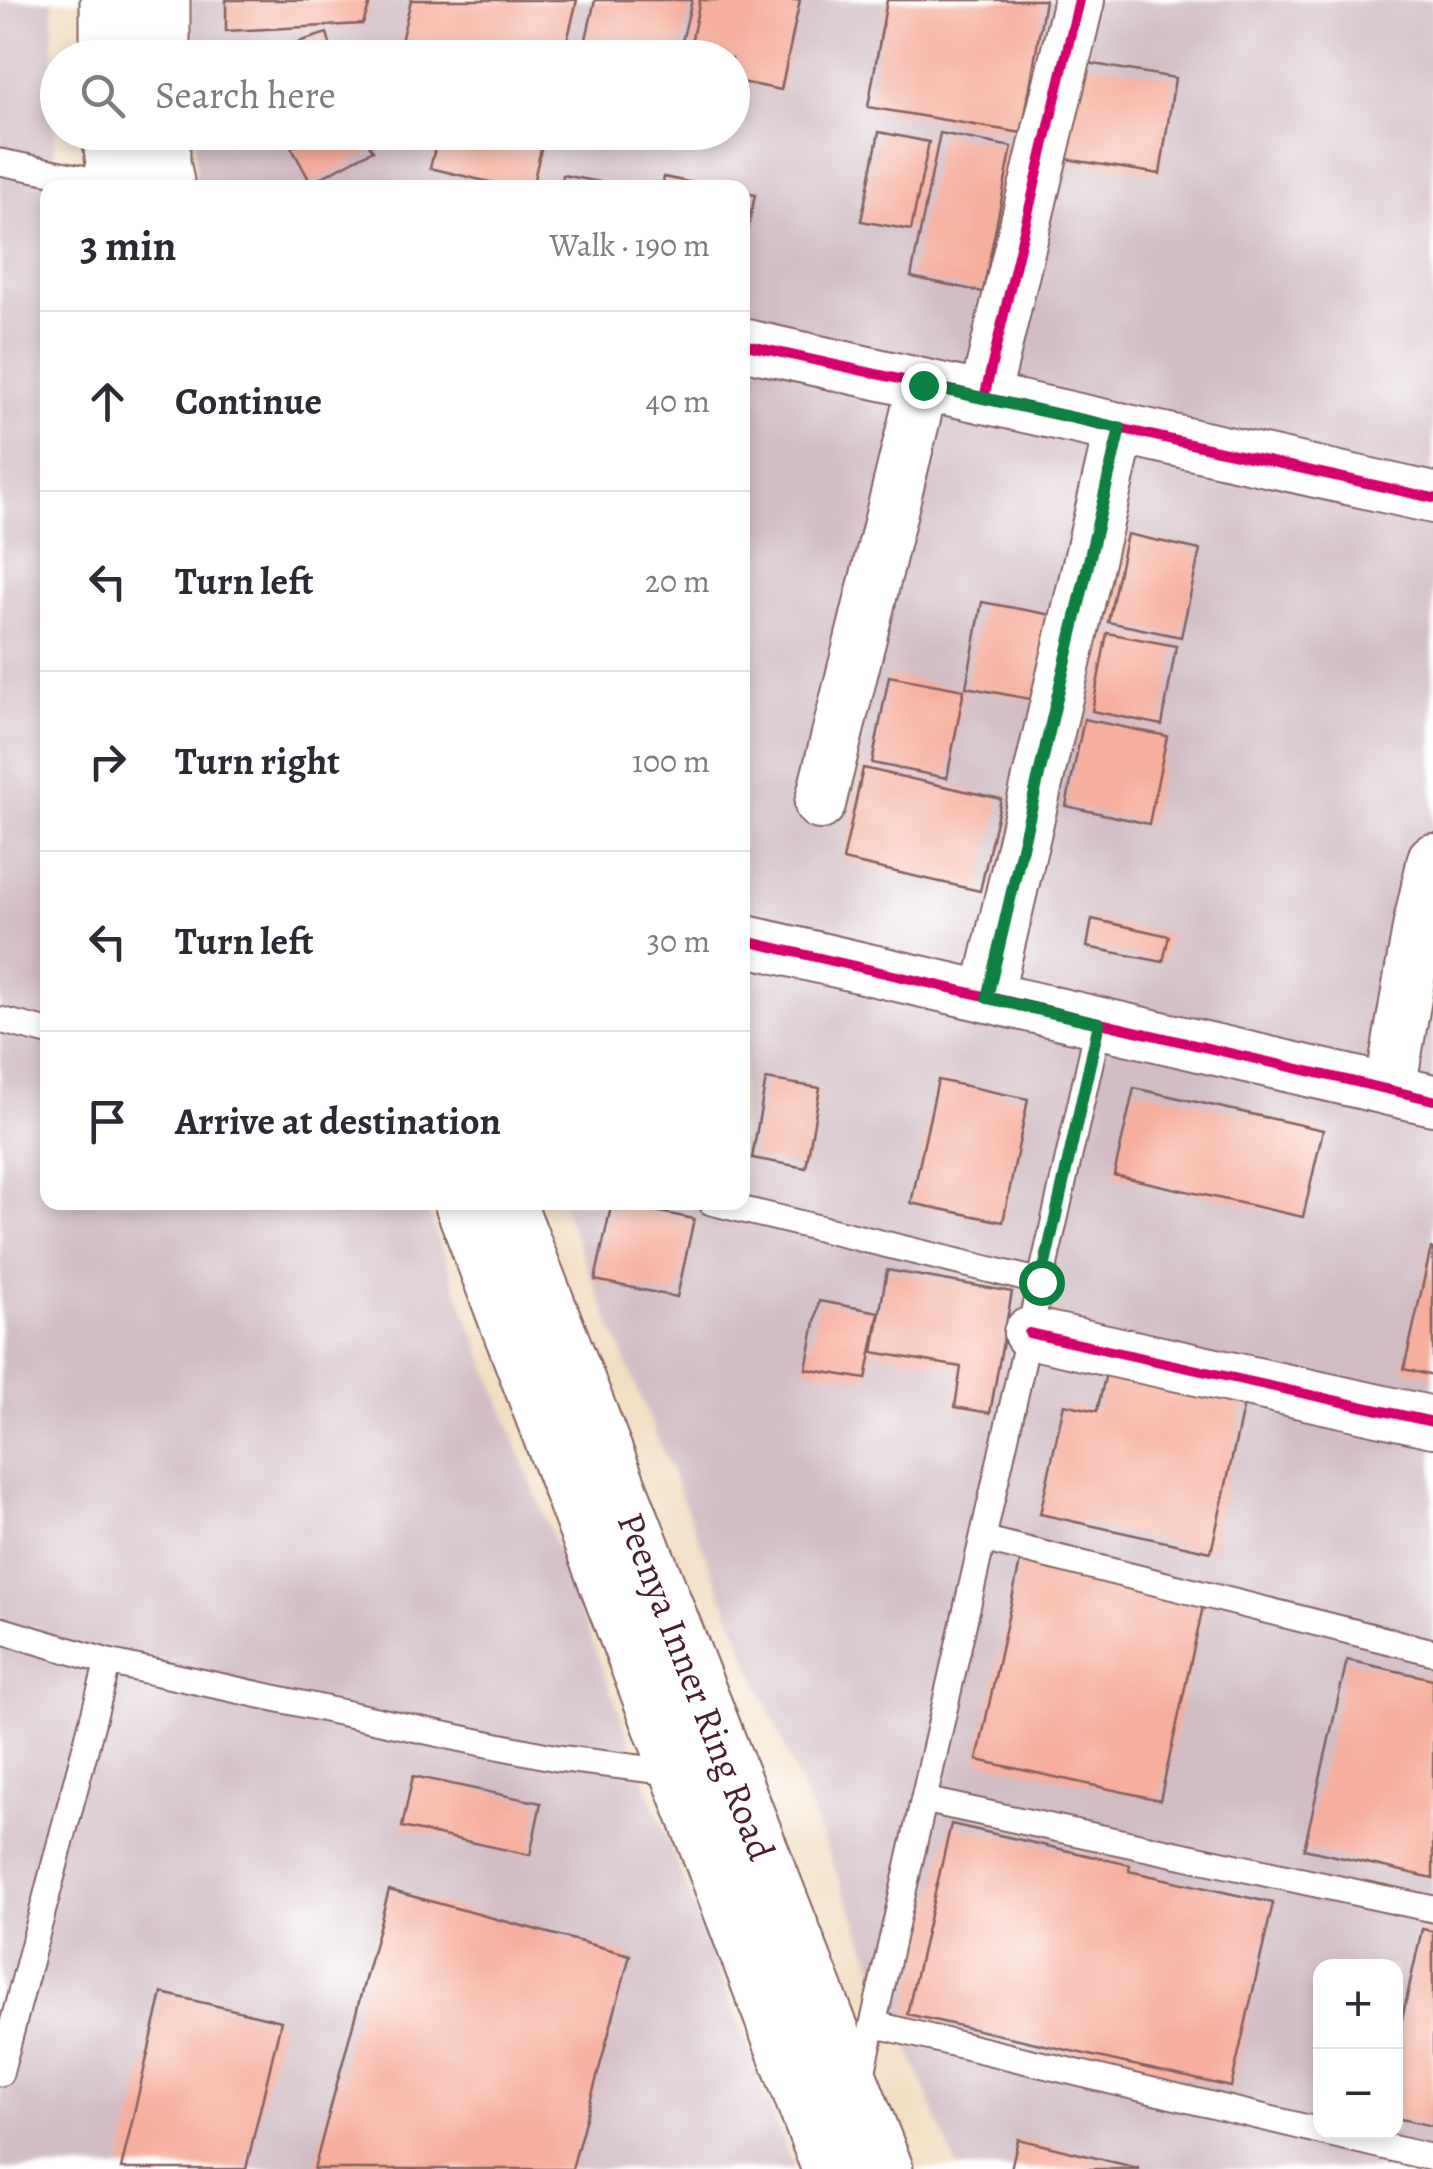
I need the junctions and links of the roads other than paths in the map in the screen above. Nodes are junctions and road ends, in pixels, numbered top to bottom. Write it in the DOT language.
graph roads {
  1 [pos="108,0"];
  2 [pos="162,0"];
  3 [pos="1079,0"];
  4 [pos="108,40"];
  5 [pos="162,40"];
  6 [pos="125,150"];
  7 [pos="0,162"];
  8 [pos="146,176"];
  9 [pos="750,346"];
  10 [pos="923,385"];
  11 [pos="984,398"];
  12 [pos="1120,428"];
  13 [pos="1433,498"];
  14 [pos="820,804"];
  15 [pos="1433,859"];
  16 [pos="750,942"];
  17 [pos="987,998"];
  18 [pos="0,1020"];
  19 [pos="1099,1023"];
  20 [pos="40,1030"];
  21 [pos="1412,1095"];
  22 [pos="465,1210"];
  23 [pos="510,1210"];
  24 [pos="743,1210"];
  25 [pos="1041,1282"];
  26 [pos="1029,1333"];
  27 [pos="1433,1422"];
  28 [pos="983,1539"];
  29 [pos="0,1630"];
  30 [pos="1433,1652"];
  31 [pos="108,1662"];
  32 [pos="679,1773"];
  33 [pos="924,1800"];
  34 [pos="1433,1908"];
  35 [pos="874,2024"];
  36 [pos="0,2073"];
  37 [pos="857,2098"];
  38 [pos="1313,2129"];
  39 [pos="1355,2139"];
  40 [pos="1433,2158"];
  41 [pos="830,2169"];
  42 [pos="885,2169"];
  1 -- 4 [label="main road"];
  2 -- 5 [label="main road"];
  3 -- 11 [label="street"];
  6 -- 8 [label="main road"];
  7 -- 8 [label="lane"];
  9 -- 10 [label="street"];
  10 -- 11 [label="street"];
  10 -- 14 [label="street"];
  11 -- 12 [label="street"];
  12 -- 13 [label="street"];
  12 -- 17 [label="street"];
  15 -- 21 [label="street"];
  16 -- 17 [label="street"];
  17 -- 19 [label="street"];
  18 -- 20 [label="lane"];
  19 -- 21 [label="street"];
  19 -- 25 [label="lane"];
  22 -- 32 [label="main road, Peenya Inner Ring Road"];
  23 -- 37 [label="main road, Peenya Inner Ring Road"];
  24 -- 25 [label="lane"];
  25 -- 26 [label="lane"];
  26 -- 27 [label="street"];
  26 -- 28 [label="lane"];
  28 -- 30 [label="lane"];
  28 -- 33 [label="lane"];
  29 -- 31 [label="lane"];
  31 -- 32 [label="lane"];
  31 -- 36 [label="lane"];
  32 -- 41 [label="main road, Peenya Inner Ring Road"];
  33 -- 34 [label="lane"];
  33 -- 35 [label="lane"];
  35 -- 37 [label="lane"];
  35 -- 38 [label="lane"];
  37 -- 42 [label="main road, Peenya Inner Ring Road"];
  39 -- 40 [label="lane"];
}
